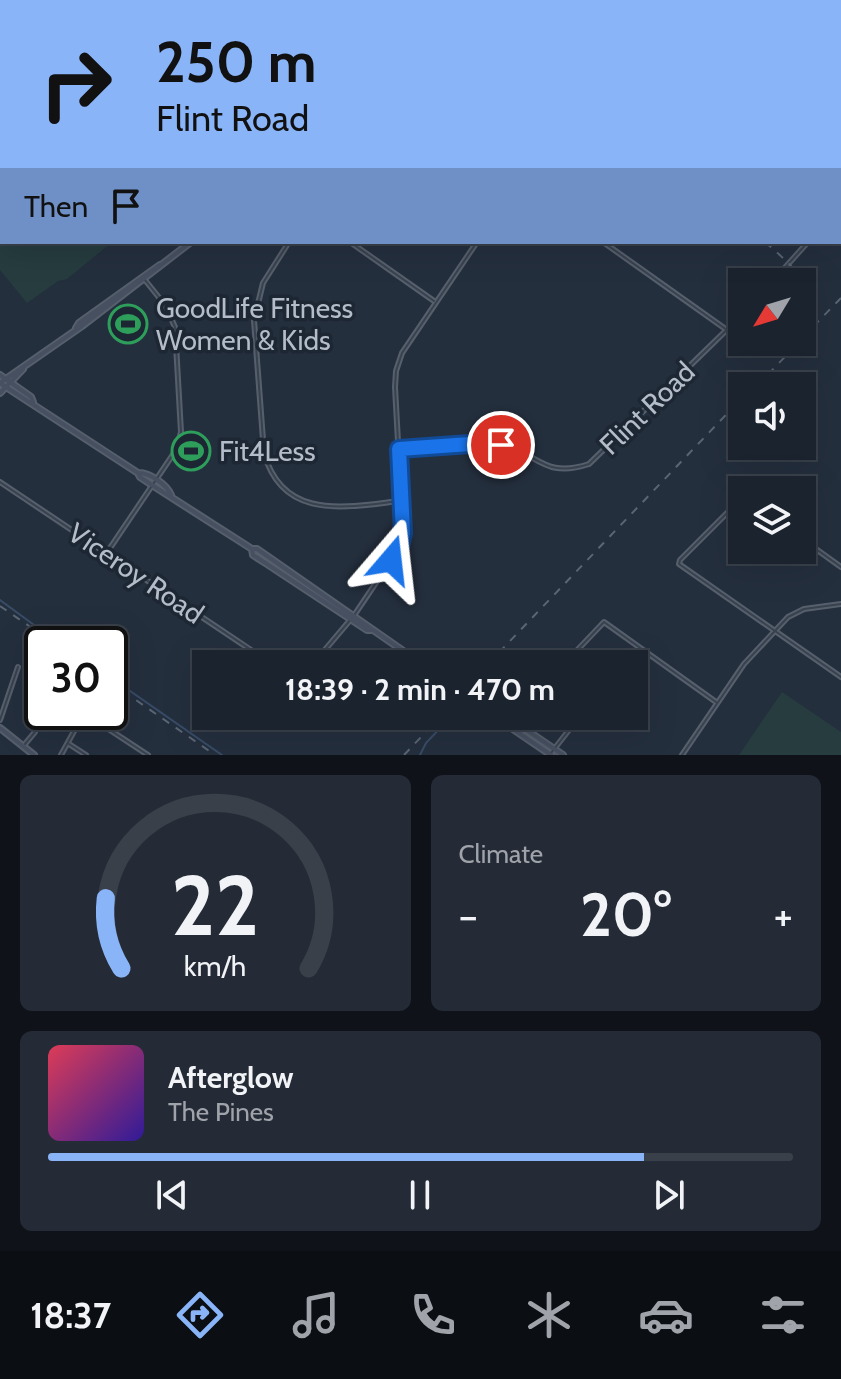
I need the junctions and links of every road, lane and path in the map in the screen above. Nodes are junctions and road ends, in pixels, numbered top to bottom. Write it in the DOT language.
graph roads {
  1 [pos="188,244"];
  2 [pos="288,244"];
  3 [pos="353,244"];
  4 [pos="476,244"];
  5 [pos="606,244"];
  6 [pos="806,244"];
  7 [pos="785,268"];
  8 [pos="143,278"];
  9 [pos="436,303"];
  10 [pos="728,331"];
  11 [pos="5,380"];
  12 [pos="0,383"];
  13 [pos="0,393"];
  14 [pos="399,449"];
  15 [pos="0,482"];
  16 [pos="153,483"];
  17 [pos="401,501"];
  18 [pos="728,512"];
  19 [pos="252,549"];
  20 [pos="816,549"];
  21 [pos="106,554"];
  22 [pos="271,559"];
  23 [pos="267,564"];
  24 [pos="841,567"];
  25 [pos="841,604"];
  26 [pos="353,617"];
  27 [pos="775,631"];
  28 [pos="251,650"];
  29 [pos="325,650"];
  30 [pos="401,650"];
  31 [pos="577,650"];
  32 [pos="644,650"];
  33 [pos="648,653"];
  34 [pos="18,667"];
  35 [pos="841,677"];
  36 [pos="717,702"];
  37 [pos="0,720"];
  38 [pos="0,728"];
  39 [pos="36,730"];
  40 [pos="514,730"];
  41 [pos="526,730"];
  42 [pos="569,730"];
  43 [pos="68,743"];
  44 [pos="24,745"];
  45 [pos="554,749"];
  46 [pos="34,755"];
  47 [pos="61,755"];
  48 [pos="86,755"];
  49 [pos="148,755"];
  50 [pos="551,755"];
  51 [pos="563,755"];
  52 [pos="682,755"];
  1 -- 8 [label="main road"];
  2 -- 17 [label="street"];
  3 -- 9 [label="street"];
  4 -- 9 [label="street"];
  5 -- 10 [label="street"];
  6 -- 7 [label="street"];
  8 -- 11 [label="main road"];
  8 -- 16 [label="street"];
  9 -- 14 [label="street"];
  10 -- 14 [label="street, Flint Road"];
  11 -- 12 [label="main road"];
  11 -- 13 [label="main road"];
  11 -- 16 [label="main road"];
  14 -- 17 [label="street"];
  15 -- 21 [label="street, Viceroy Road"];
  16 -- 19 [label="main road"];
  16 -- 21 [label="street"];
  17 -- 26 [label="street"];
  18 -- 27 [label="street"];
  19 -- 22 [label="main road"];
  19 -- 23 [label="main road"];
  20 -- 24 [label="street"];
  21 -- 28 [label="street, Viceroy Road"];
  22 -- 23 [label="main road"];
  22 -- 26 [label="main road"];
  23 -- 26 [label="main road"];
  25 -- 27 [label="street"];
  26 -- 29 [label="street"];
  26 -- 30 [label="main road"];
  27 -- 35 [label="street"];
  27 -- 36 [label="street"];
  31 -- 32 [label="street"];
  33 -- 36 [label="street"];
  34 -- 37 [label="street"];
  36 -- 52 [label="street"];
  38 -- 44 [label="main road"];
  39 -- 44 [label="street"];
  40 -- 50 [label="main road"];
  41 -- 45 [label="main road"];
  42 -- 45 [label="street"];
  43 -- 47 [label="street"];
  43 -- 48 [label="street"];
  43 -- 49 [label="street"];
  44 -- 46 [label="main road"];
  45 -- 50 [label="street"];
  45 -- 51 [label="main road"];
}
